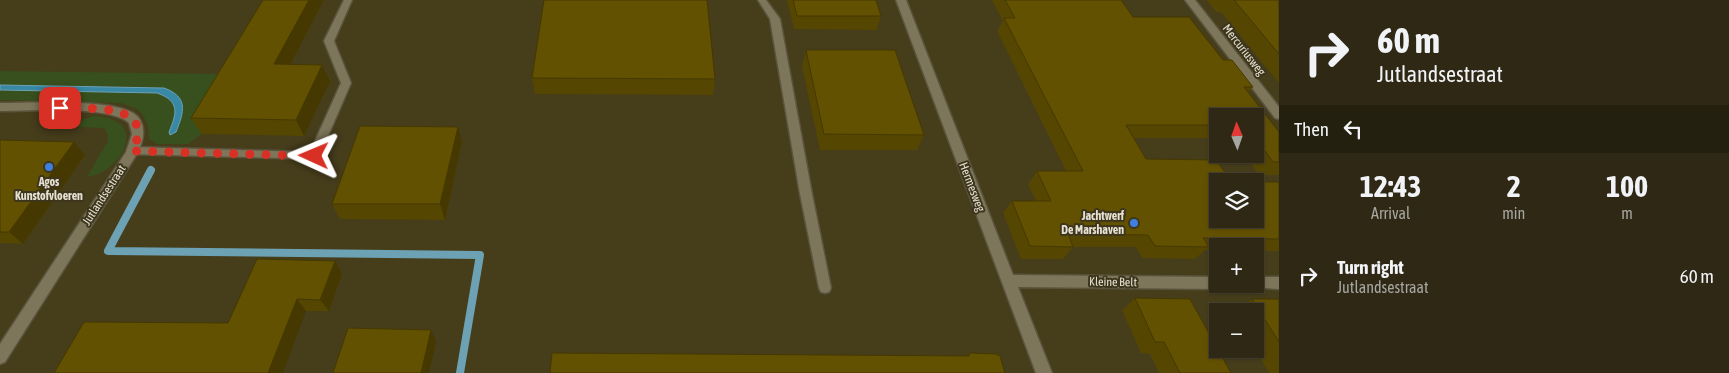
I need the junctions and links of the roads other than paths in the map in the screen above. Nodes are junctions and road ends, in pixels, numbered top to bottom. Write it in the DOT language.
graph roads {
  1 [pos="348,0"];
  2 [pos="762,0"];
  3 [pos="901,0"];
  4 [pos="1190,0"];
  5 [pos="0,108"];
  6 [pos="1279,115"];
  7 [pos="132,151"];
  8 [pos="1008,281"];
  9 [pos="1209,283"];
  10 [pos="1264,283"];
  11 [pos="1279,284"];
  12 [pos="826,288"];
  13 [pos="0,357"];
  14 [pos="1044,373"];
  1 -- 7 [label="lane"];
  2 -- 12 [label="lane"];
  3 -- 8 [label="street, Hermesweg"];
  4 -- 6 [label="street, Mercuriusweg"];
  5 -- 7 [label="street, Jutlandsestraat"];
  7 -- 13 [label="street, Jutlandsestraat"];
  8 -- 9 [label="street, Kleine Belt"];
  8 -- 14 [label="street, Hermesweg"];
  10 -- 11 [label="street"];
}
